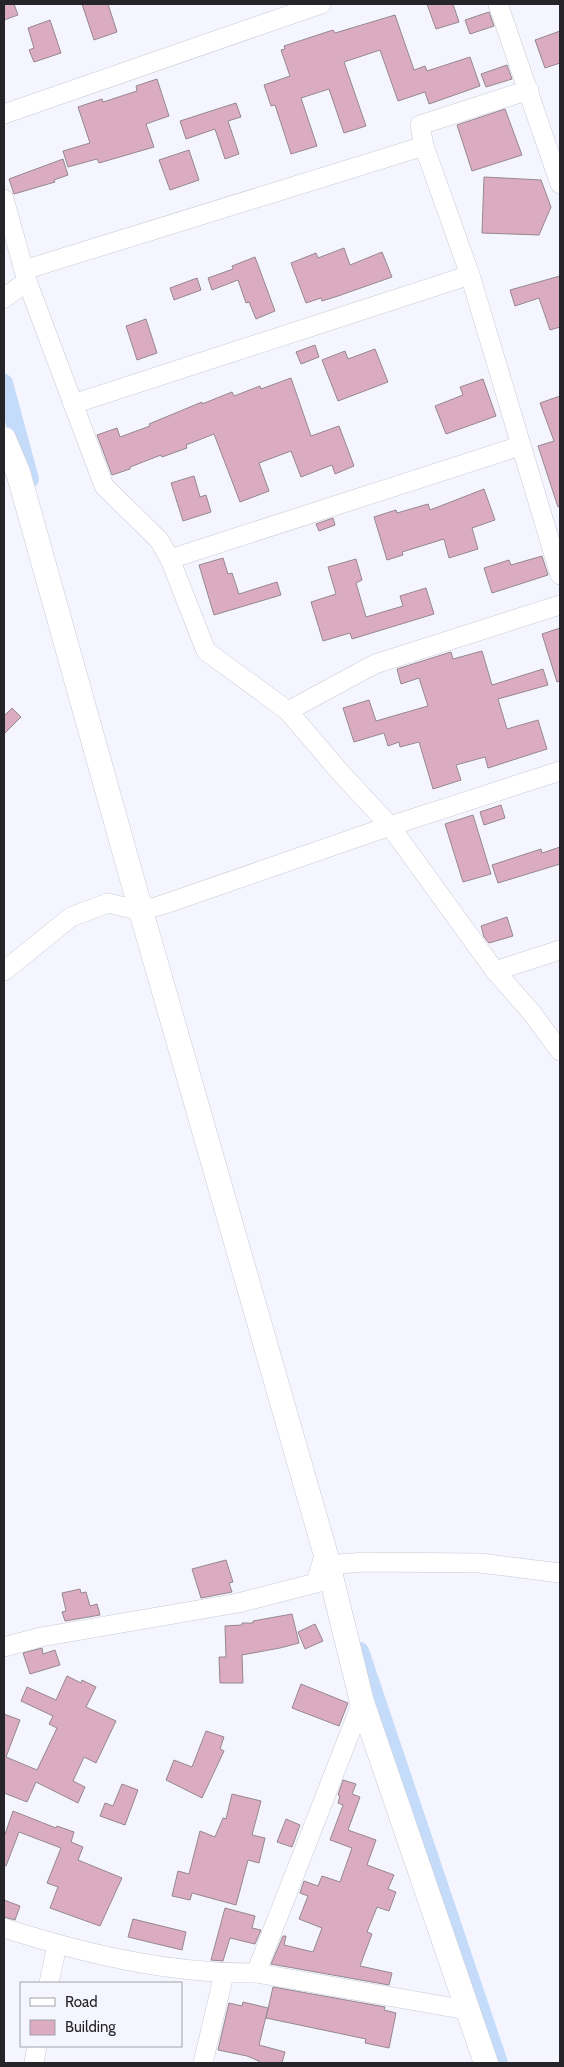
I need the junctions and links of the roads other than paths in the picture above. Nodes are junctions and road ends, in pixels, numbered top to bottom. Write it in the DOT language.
graph roads {
  1 [pos="321,4"];
  2 [pos="498,4"];
  3 [pos="529,90"];
  4 [pos="4,114"];
  5 [pos="424,146"];
  6 [pos="560,184"];
  7 [pos="4,198"];
  8 [pos="25,276"];
  9 [pos="470,276"];
  10 [pos="4,282"];
  11 [pos="4,298"];
  12 [pos="73,404"];
  13 [pos="4,439"];
  14 [pos="520,446"];
  15 [pos="170,559"];
  16 [pos="560,575"];
  17 [pos="560,605"];
  18 [pos="288,711"];
  19 [pos="560,771"];
  20 [pos="390,826"];
  21 [pos="141,911"];
  22 [pos="560,950"];
  23 [pos="4,971"];
  24 [pos="495,971"];
  25 [pos="560,1051"];
  26 [pos="332,1558"];
  27 [pos="560,1573"];
  28 [pos="4,1648"];
  29 [pos="362,1702"];
  30 [pos="4,1928"];
  31 [pos="57,1945"];
  32 [pos="224,1974"];
  33 [pos="256,1974"];
  34 [pos="49,1982"];
  35 [pos="468,2010"];
  36 [pos="37,2047"];
  37 [pos="34,2063"];
  38 [pos="203,2063"];
  39 [pos="486,2063"];
  1 -- 4 [label="street"];
  2 -- 3 [label="street"];
  3 -- 5 [label="street"];
  3 -- 6 [label="street"];
  5 -- 8 [label="street"];
  5 -- 9 [label="street"];
  7 -- 8 [label="street"];
  8 -- 10 [label="street"];
  8 -- 11 [label="street"];
  8 -- 12 [label="street"];
  9 -- 12 [label="street"];
  9 -- 14 [label="street"];
  12 -- 15 [label="street"];
  13 -- 21 [label="street"];
  14 -- 15 [label="street"];
  14 -- 16 [label="street"];
  15 -- 18 [label="street"];
  17 -- 18 [label="street"];
  18 -- 20 [label="street"];
  19 -- 20 [label="street"];
  20 -- 21 [label="street"];
  20 -- 24 [label="street"];
  21 -- 23 [label="street"];
  21 -- 26 [label="street"];
  22 -- 24 [label="street"];
  24 -- 25 [label="street"];
  26 -- 27 [label="street"];
  26 -- 28 [label="street"];
  26 -- 29 [label="street"];
  29 -- 33 [label="street"];
  29 -- 35 [label="street"];
  30 -- 31 [label="street"];
  31 -- 32 [label="street"];
  31 -- 34 [label="street"];
  32 -- 33 [label="street"];
  32 -- 38 [label="street"];
  33 -- 35 [label="street"];
  35 -- 39 [label="street"];
  36 -- 37 [label="street"];
}
